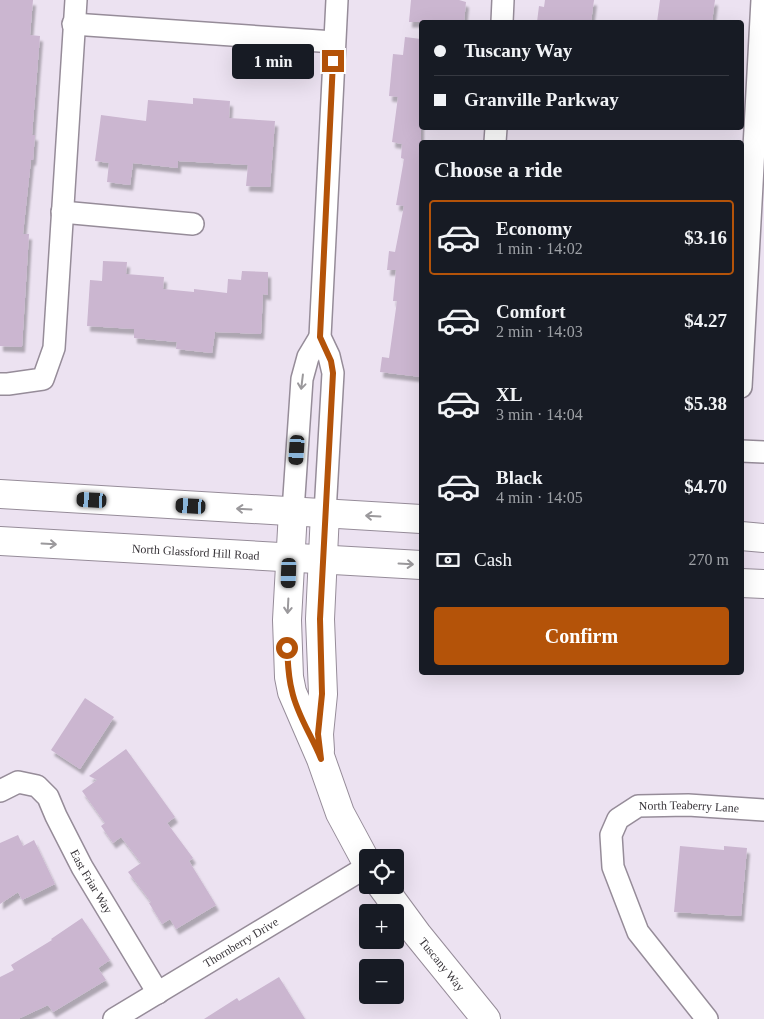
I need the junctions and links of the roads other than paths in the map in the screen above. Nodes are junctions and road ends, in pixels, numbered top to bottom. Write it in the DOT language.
graph roads {
  1 [pos="76,0"];
  2 [pos="337,0"];
  3 [pos="504,0"];
  4 [pos="762,0"];
  5 [pos="502,20"];
  6 [pos="73,24"];
  7 [pos="334,42"];
  8 [pos="62,212"];
  9 [pos="194,224"];
  10 [pos="744,332"];
  11 [pos="320,337"];
  12 [pos="0,384"];
  13 [pos="744,451"];
  14 [pos="764,452"];
  15 [pos="0,494"];
  16 [pos="293,511"];
  17 [pos="325,513"];
  18 [pos="419,519"];
  19 [pos="744,536"];
  20 [pos="764,538"];
  21 [pos="0,541"];
  22 [pos="290,558"];
  23 [pos="322,559"];
  24 [pos="419,565"];
  25 [pos="744,583"];
  26 [pos="764,584"];
  27 [pos="321,759"];
  28 [pos="9,786"];
  29 [pos="764,810"];
  30 [pos="359,849"];
  31 [pos="359,871"];
  32 [pos="388,894"];
  33 [pos="158,993"];
  34 [pos="114,1019"];
  35 [pos="486,1019"];
  36 [pos="707,1019"];
  1 -- 6 [label="street"];
  2 -- 7 [label="street"];
  3 -- 5 [label="street"];
  4 -- 10 [label="street"];
  6 -- 7 [label="street"];
  6 -- 8 [label="street"];
  7 -- 11 [label="street"];
  8 -- 9 [label="street"];
  8 -- 12 [label="street"];
  11 -- 16 [label="street, one-way"];
  11 -- 17 [label="street"];
  13 -- 14 [label="street"];
  16 -- 15 [label="main road, one-way"];
  16 -- 17 [label="main road"];
  16 -- 22 [label="main road"];
  18 -- 17 [label="main road, one-way"];
  17 -- 23 [label="main road"];
  19 -- 20 [label="main road"];
  21 -- 22 [label="main road, North Glassford Hill Road, one-way"];
  22 -- 23 [label="main road, North Glassford Hill Road"];
  22 -- 27 [label="main road, one-way"];
  23 -- 24 [label="main road, North Glassford Hill Road, one-way"];
  23 -- 27 [label="main road"];
  25 -- 26 [label="main road"];
  27 -- 30 [label="main road"];
  28 -- 33 [label="street, East Friar Way"];
  29 -- 36 [label="street, North Teaberry Lane"];
  31 -- 33 [label="street, Thornberry Drive"];
  32 -- 35 [label="main road, Tuscany Way"];
  33 -- 34 [label="street, Thornberry Drive"];
}
